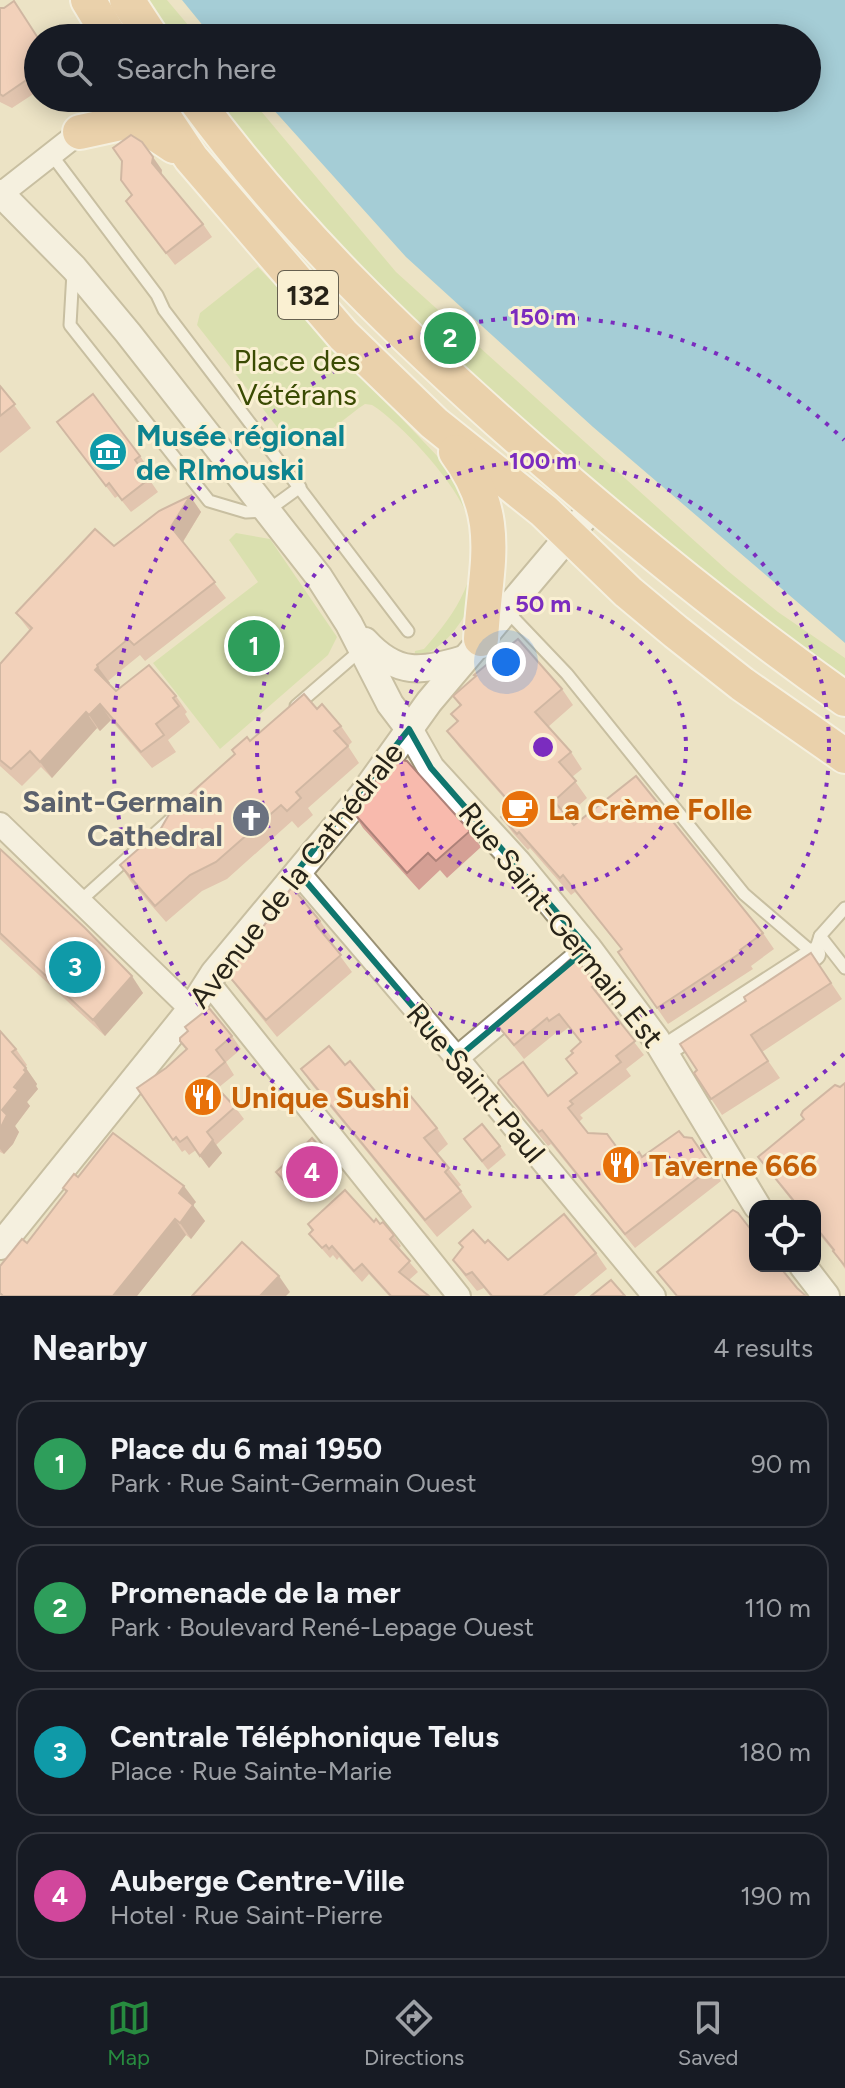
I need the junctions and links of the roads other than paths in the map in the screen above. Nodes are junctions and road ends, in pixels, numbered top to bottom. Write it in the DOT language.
graph roads {
  1 [pos="88,0"];
  2 [pos="127,0"];
  3 [pos="103,24"];
  4 [pos="143,24"];
  5 [pos="95,112"];
  6 [pos="160,112"];
  7 [pos="205,112"];
  8 [pos="80,132"];
  9 [pos="51,154"];
  10 [pos="191,158"];
  11 [pos="1,193"];
  12 [pos="74,268"];
  13 [pos="434,423"];
  14 [pos="300,487"];
  15 [pos="594,506"];
  16 [pos="267,511"];
  17 [pos="570,534"];
  18 [pos="506,610"];
  19 [pos="349,624"];
  20 [pos="408,631"];
  21 [pos="362,648"];
  22 [pos="473,649"];
  23 [pos="845,699"];
  24 [pos="286,716"];
  25 [pos="409,729"];
  26 [pos="845,756"];
  27 [pos="183,808"];
  28 [pos="0,824"];
  29 [pos="297,871"];
  30 [pos="80,901"];
  31 [pos="845,908"];
  32 [pos="817,945"];
  33 [pos="588,948"];
  34 [pos="845,968"];
  35 [pos="209,983"];
  36 [pos="191,1009"];
  37 [pos="664,1051"];
  38 [pos="457,1058"];
  39 [pos="753,1200"];
  40 [pos="0,1246"];
  41 [pos="808,1272"];
  42 [pos="459,1296"];
  43 [pos="654,1296"];
  44 [pos="826,1296"];
  1 -- 3 [label="main road"];
  2 -- 4 [label="main road"];
  5 -- 8 [label="main road"];
  6 -- 10 [label="main road, 132"];
  7 -- 15 [label="main road, 132"];
  8 -- 9 [label="street"];
  8 -- 10 [label="main road"];
  9 -- 11 [label="street"];
  9 -- 14 [label="lane"];
  10 -- 13 [label="main road, 132"];
  11 -- 12 [label="street"];
  12 -- 16 [label="street"];
  12 -- 16 [label="lane"];
  13 -- 17 [label="main road, 132"];
  13 -- 22 [label="main road"];
  14 -- 16 [label="lane"];
  14 -- 20 [label="lane"];
  15 -- 17 [label="street, Avenue de la Cathédrale"];
  15 -- 23 [label="main road, 132"];
  16 -- 19 [label="street"];
  17 -- 18 [label="street, Avenue de la Cathédrale"];
  17 -- 26 [label="main road, 132"];
  18 -- 22 [label="street, Avenue de la Cathédrale"];
  18 -- 32 [label="lane"];
  19 -- 21 [label="street, Rue Saint-Germain Est"];
  19 -- 22 [label="street"];
  21 -- 24 [label="lane"];
  21 -- 25 [label="street, Rue Saint-Germain Est"];
  22 -- 25 [label="street, Avenue de la Cathédrale"];
  25 -- 29 [label="street, Avenue de la Cathédrale"];
  25 -- 33 [label="street, Rue Saint-Germain Est"];
  27 -- 30 [label="lane"];
  28 -- 30 [label="street"];
  29 -- 35 [label="street, Avenue de la Cathédrale"];
  29 -- 38 [label="street, Rue Saint-Paul"];
  30 -- 36 [label="street"];
  31 -- 32 [label="lane"];
  32 -- 34 [label="lane"];
  32 -- 37 [label="street"];
  33 -- 37 [label="street, Rue Saint-Germain Est"];
  33 -- 38 [label="street"];
  35 -- 36 [label="street, Avenue de la Cathédrale"];
  35 -- 42 [label="street"];
  36 -- 40 [label="street, Avenue de la Cathédrale"];
  37 -- 39 [label="street, Rue Saint-Germain Est"];
  38 -- 43 [label="street, Rue Saint-Paul"];
  41 -- 44 [label="street"];
}
